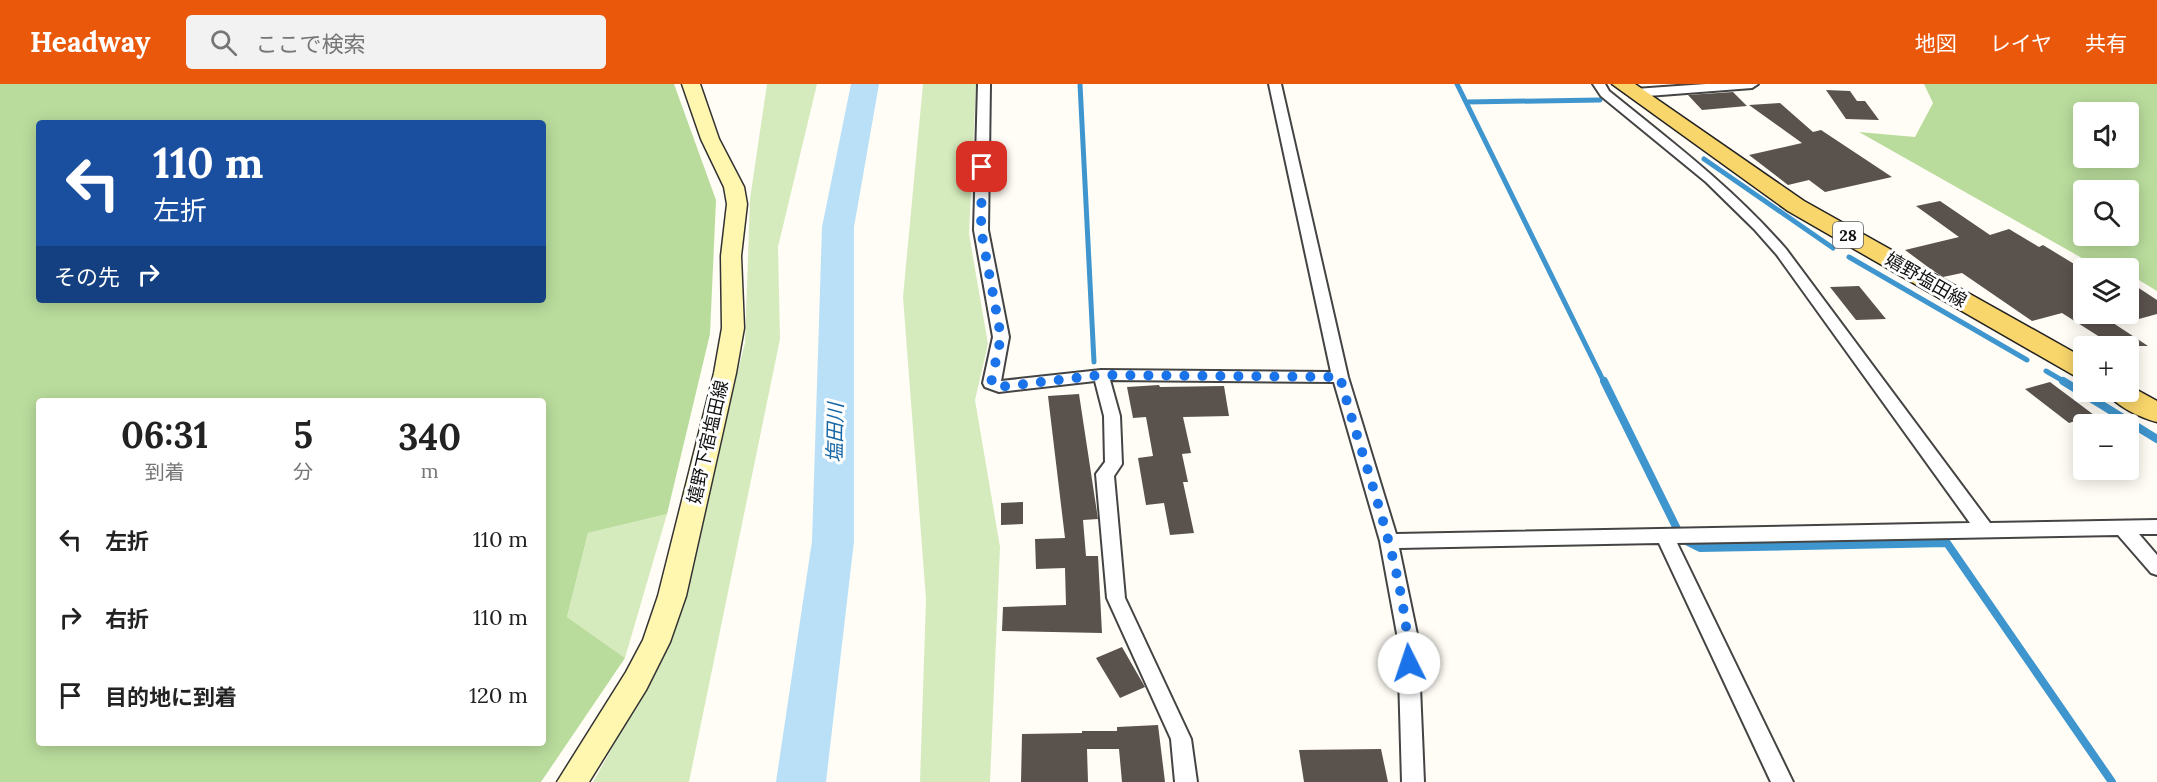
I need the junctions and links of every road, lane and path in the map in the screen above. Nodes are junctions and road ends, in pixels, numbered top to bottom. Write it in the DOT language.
graph roads {
  1 [pos="691,84"];
  2 [pos="984,84"];
  3 [pos="1275,84"];
  4 [pos="1599,84"];
  5 [pos="1752,84"];
  6 [pos="1628,89"];
  7 [pos="2073,364"];
  8 [pos="1101,375"];
  9 [pos="1340,377"];
  10 [pos="2138,402"];
  11 [pos="2157,413"];
  12 [pos="2122,527"];
  13 [pos="2157,527"];
  14 [pos="1985,530"];
  15 [pos="1669,536"];
  16 [pos="1389,541"];
  17 [pos="2157,568"];
  18 [pos="572,782"];
  19 [pos="1186,782"];
  20 [pos="1413,782"];
  21 [pos="1782,782"];
  1 -- 18 [label="main road, 嬉野下宿塩田線"];
  2 -- 8 [label="street"];
  3 -- 9 [label="street"];
  4 -- 14 [label="street"];
  5 -- 6 [label="street"];
  6 -- 7 [label="main road, 嬉野塩田線 / 28"];
  8 -- 9 [label="street"];
  8 -- 19 [label="street"];
  9 -- 16 [label="street"];
  10 -- 11 [label="main road"];
  12 -- 13 [label="street"];
  12 -- 14 [label="street"];
  12 -- 17 [label="street"];
  14 -- 15 [label="street"];
  15 -- 16 [label="street"];
  15 -- 21 [label="street"];
  16 -- 20 [label="street"];
}
